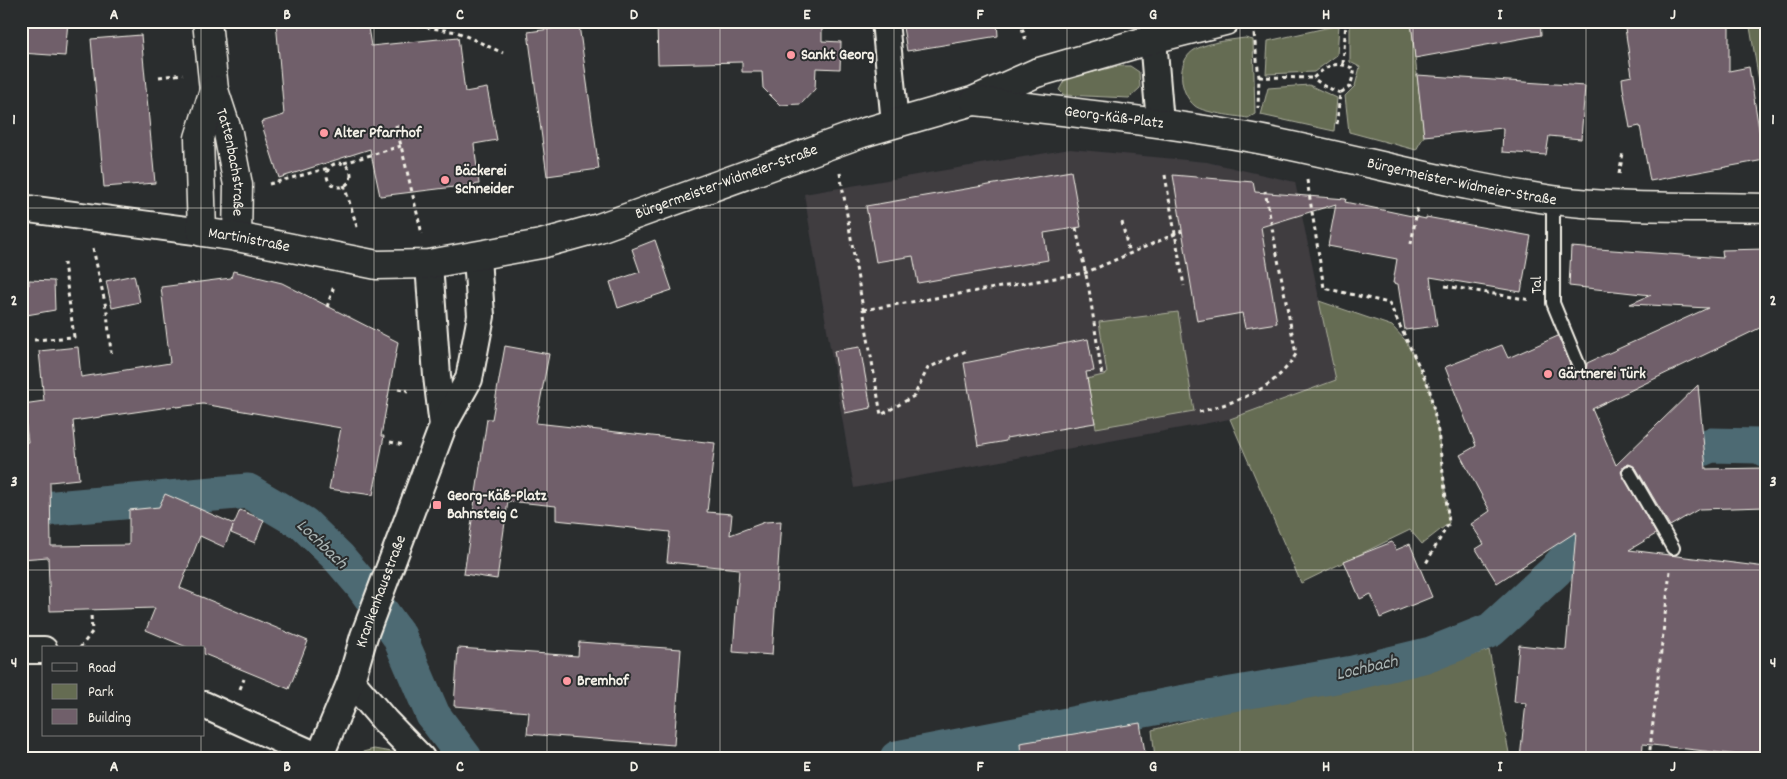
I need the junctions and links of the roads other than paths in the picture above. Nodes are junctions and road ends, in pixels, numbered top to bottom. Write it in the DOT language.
graph roads {
  1 [pos="207,21"];
  2 [pos="885,21"];
  3 [pos="1225,21"];
  4 [pos="1153,39"];
  5 [pos="214,90"];
  6 [pos="973,101"];
  7 [pos="894,123"];
  8 [pos="1160,123"];
  9 [pos="1553,200"];
  10 [pos="21,208"];
  11 [pos="1766,208"];
  12 [pos="202,232"];
  13 [pos="237,237"];
  14 [pos="476,257"];
  15 [pos="429,264"];
  16 [pos="1579,366"];
  17 [pos="444,426"];
  18 [pos="1629,472"];
  19 [pos="1673,548"];
  20 [pos="21,650"];
  21 [pos="42,650"];
  22 [pos="351,681"];
  23 [pos="205,705"];
  24 [pos="319,757"];
  25 [pos="421,758"];
  1 -- 5 [label="street, Tattenbachstraße"];
  2 -- 7 [label="street"];
  3 -- 4 [label="street"];
  4 -- 6 [label="street"];
  4 -- 8 [label="street, Georg-Käß-Platz"];
  5 -- 12 [label="street, Tattenbachstraße"];
  5 -- 13 [label="street, Tattenbachstraße"];
  6 -- 7 [label="street, Bürgermeister-Widmeier-Straße"];
  6 -- 8 [label="street, Georg-Käß-Platz"];
  7 -- 14 [label="street, Bürgermeister-Widmeier-Straße"];
  8 -- 9 [label="street, Bürgermeister-Widmeier-Straße"];
  9 -- 11 [label="street, Bürgermeister-Widmeier-Straße"];
  9 -- 16 [label="lane, Tal"];
  10 -- 12 [label="street, Martinistraße"];
  12 -- 13 [label="street, Martinistraße"];
  13 -- 15 [label="street, Martinistraße"];
  14 -- 15 [label="street, Martinistraße"];
  14 -- 17 [label="street, Krankenhausstraße"];
  15 -- 17 [label="street, Krankenhausstraße"];
  17 -- 22 [label="street, Krankenhausstraße"];
  18 -- 19 [label="lane"];
  20 -- 21 [label="street"];
  22 -- 24 [label="street, Krankenhausstraße"];
  22 -- 25 [label="street"];
  23 -- 24 [label="street"];
}
